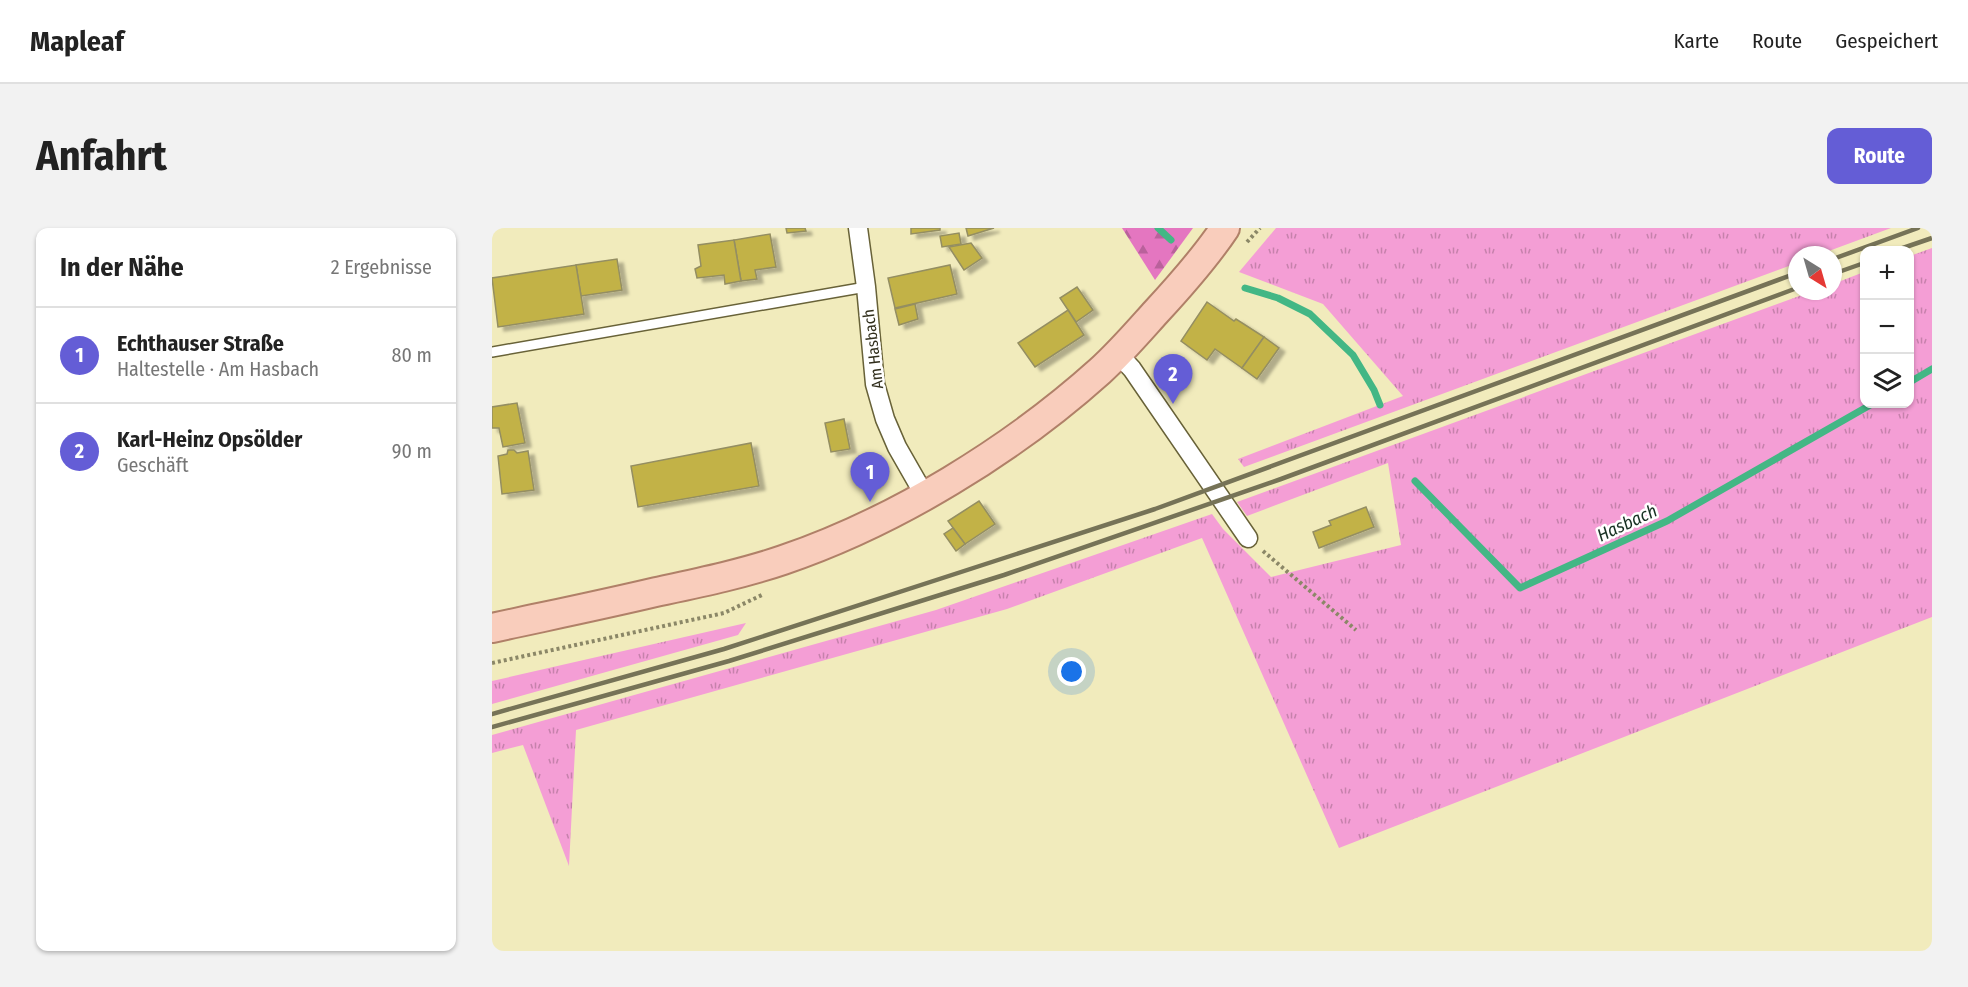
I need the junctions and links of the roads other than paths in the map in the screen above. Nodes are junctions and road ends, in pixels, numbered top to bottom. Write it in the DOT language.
graph roads {
  1 [pos="858,228"];
  2 [pos="1225,228"];
  3 [pos="866,287"];
  4 [pos="492,352"];
  5 [pos="1118,354"];
  6 [pos="925,496"];
  7 [pos="1248,538"];
  8 [pos="492,628"];
  1 -- 3 [label="street, Am Hasbach"];
  2 -- 5 [label="main road"];
  3 -- 4 [label="lane"];
  3 -- 6 [label="street, Am Hasbach"];
  5 -- 6 [label="main road"];
  5 -- 7 [label="street"];
  6 -- 8 [label="main road"];
}
